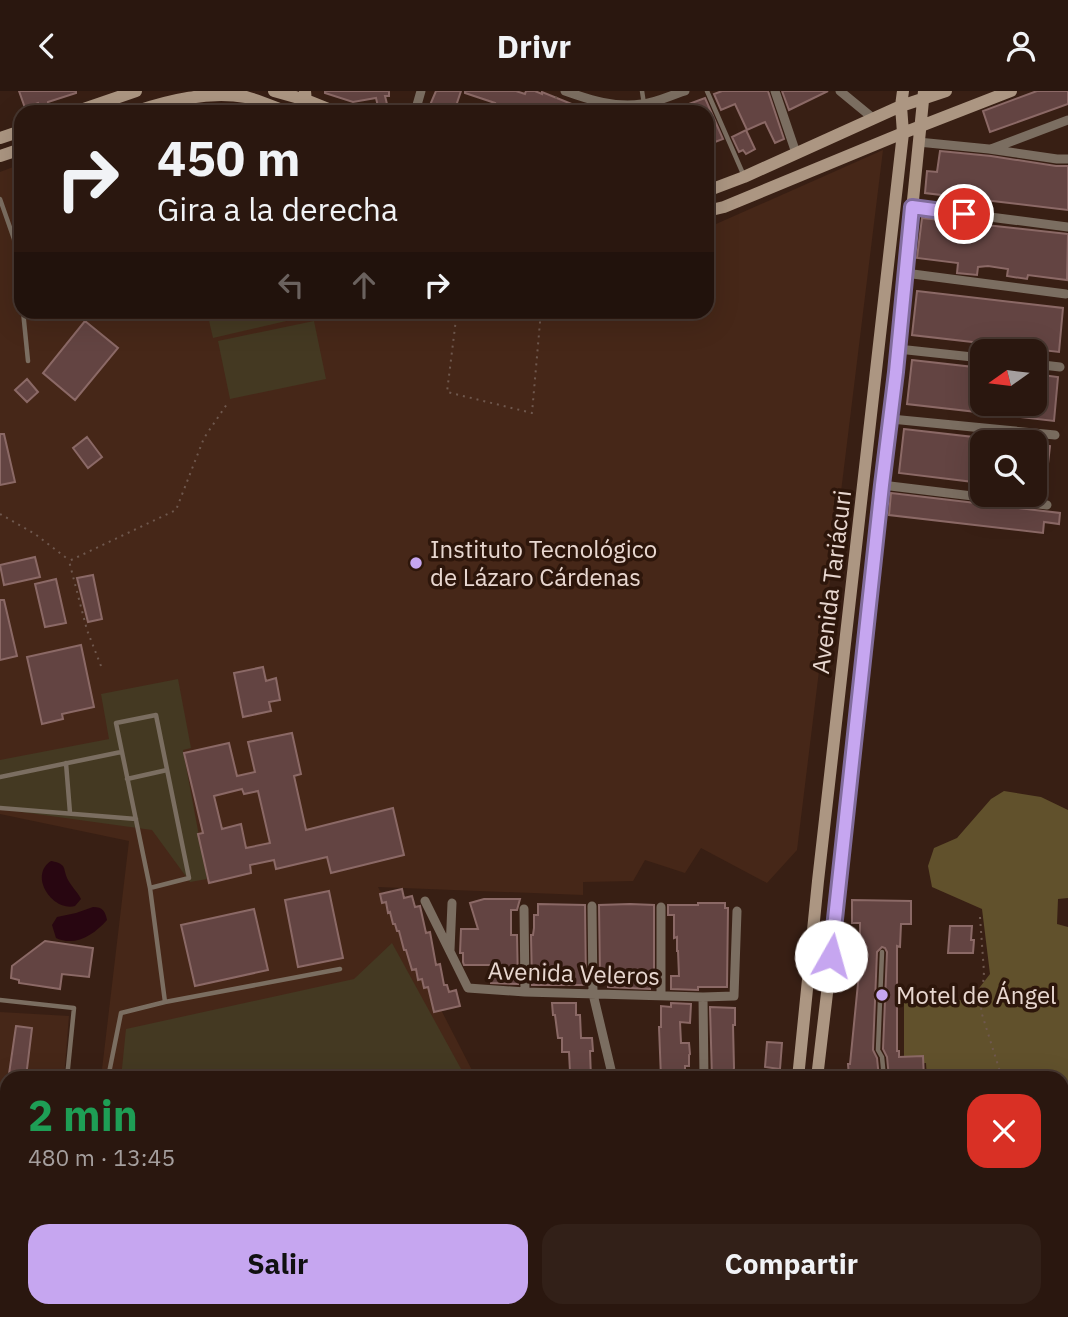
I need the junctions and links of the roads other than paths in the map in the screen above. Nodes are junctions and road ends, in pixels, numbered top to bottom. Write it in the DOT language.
graph roads {
  1 [pos="137,91"];
  2 [pos="274,91"];
  3 [pos="565,91"];
  4 [pos="685,91"];
  5 [pos="775,91"];
  6 [pos="840,91"];
  7 [pos="903,91"];
  8 [pos="946,91"];
  9 [pos="1011,91"];
  10 [pos="288,93"];
  11 [pos="923,95"];
  12 [pos="306,101"];
  13 [pos="96,105"];
  14 [pos="156,105"];
  15 [pos="267,105"];
  16 [pos="625,105"];
  17 [pos="653,105"];
  18 [pos="901,106"];
  19 [pos="714,107"];
  20 [pos="874,119"];
  21 [pos="1068,120"];
  22 [pos="920,126"];
  23 [pos="904,132"];
  24 [pos="918,142"];
  25 [pos="989,149"];
  26 [pos="796,153"];
  27 [pos="1068,159"];
  28 [pos="744,177"];
  29 [pos="714,188"];
  30 [pos="0,199"];
  31 [pos="912,207"];
  32 [pos="714,209"];
  33 [pos="1068,227"];
  34 [pos="14,239"];
  35 [pos="905,273"];
  36 [pos="1066,294"];
  37 [pos="24,319"];
  38 [pos="898,349"];
  39 [pos="970,357"];
  40 [pos="28,361"];
  41 [pos="1047,366"];
  42 [pos="1060,367"];
  43 [pos="891,419"];
  44 [pos="1055,435"];
  45 [pos="882,485"];
  46 [pos="970,496"];
  47 [pos="121,752"];
  48 [pos="66,763"];
  49 [pos="167,770"];
  50 [pos="0,777"];
  51 [pos="127,779"];
  52 [pos="0,807"];
  53 [pos="70,813"];
  54 [pos="136,819"];
  55 [pos="818,881"];
  56 [pos="840,883"];
  57 [pos="150,888"];
  58 [pos="425,901"];
  59 [pos="452,903"];
  60 [pos="592,906"];
  61 [pos="661,907"];
  62 [pos="524,909"];
  63 [pos="737,911"];
  64 [pos="450,952"];
  65 [pos="882,952"];
  66 [pos="340,969"];
  67 [pos="525,992"];
  68 [pos="593,994"];
  69 [pos="661,996"];
  70 [pos="703,997"];
  71 [pos="0,1000"];
  72 [pos="165,1002"];
  73 [pos="68,1071"];
  74 [pos="109,1071"];
  75 [pos="611,1071"];
  76 [pos="704,1071"];
  77 [pos="799,1071"];
  78 [pos="818,1071"];
  79 [pos="883,1071"];
  1 -- 13 [label="street"];
  2 -- 10 [label="street"];
  3 -- 16 [label="street"];
  4 -- 17 [label="street"];
  5 -- 26 [label="street"];
  6 -- 20 [label="street"];
  7 -- 18 [label="street, Avenida Tariácuri"];
  8 -- 11 [label="street"];
  9 -- 22 [label="street"];
  10 -- 12 [label="street"];
  11 -- 18 [label="street"];
  11 -- 22 [label="street, Avenida Tariácuri"];
  14 -- 15 [label="street"];
  18 -- 20 [label="street"];
  18 -- 23 [label="street, Avenida Tariácuri"];
  19 -- 28 [label="lane"];
  20 -- 26 [label="street"];
  21 -- 25 [label="street"];
  22 -- 23 [label="street"];
  22 -- 24 [label="street, Avenida Tariácuri"];
  23 -- 32 [label="street"];
  23 -- 55 [label="street, Avenida Tariácuri"];
  24 -- 25 [label="street"];
  24 -- 31 [label="street, Avenida Tariácuri"];
  25 -- 27 [label="street"];
  26 -- 28 [label="street"];
  28 -- 29 [label="street"];
  30 -- 34 [label="lane"];
  31 -- 33 [label="street"];
  31 -- 35 [label="street, Avenida Tariácuri"];
  35 -- 36 [label="street"];
  35 -- 38 [label="street, Avenida Tariácuri"];
  37 -- 40 [label="lane"];
  38 -- 39 [label="street"];
  38 -- 43 [label="street, Avenida Tariácuri"];
  41 -- 42 [label="street"];
  43 -- 44 [label="street"];
  43 -- 45 [label="street, Avenida Tariácuri"];
  45 -- 46 [label="street"];
  45 -- 56 [label="street, Avenida Tariácuri"];
  47 -- 48 [label="lane"];
  47 -- 49 [label="lane"];
  47 -- 51 [label="lane"];
  48 -- 50 [label="lane"];
  48 -- 53 [label="lane"];
  49 -- 51 [label="lane"];
  49 -- 57 [label="lane"];
  51 -- 54 [label="lane"];
  52 -- 53 [label="lane"];
  53 -- 54 [label="lane"];
  54 -- 57 [label="lane"];
  55 -- 56 [label="street"];
  55 -- 77 [label="street, Avenida Tariácuri"];
  56 -- 78 [label="street, Avenida Tariácuri"];
  57 -- 72 [label="lane"];
  58 -- 64 [label="street, Avenida Veleros"];
  59 -- 64 [label="street"];
  60 -- 68 [label="street"];
  61 -- 69 [label="street"];
  62 -- 67 [label="street"];
  63 -- 70 [label="street, Avenida Veleros"];
  64 -- 67 [label="street, Avenida Veleros"];
  65 -- 79 [label="lane"];
  66 -- 72 [label="lane"];
  67 -- 68 [label="street, Avenida Veleros"];
  68 -- 69 [label="street, Avenida Veleros"];
  68 -- 75 [label="street"];
  69 -- 70 [label="street, Avenida Veleros"];
  70 -- 76 [label="street"];
  71 -- 73 [label="lane"];
  72 -- 74 [label="lane"];
}
